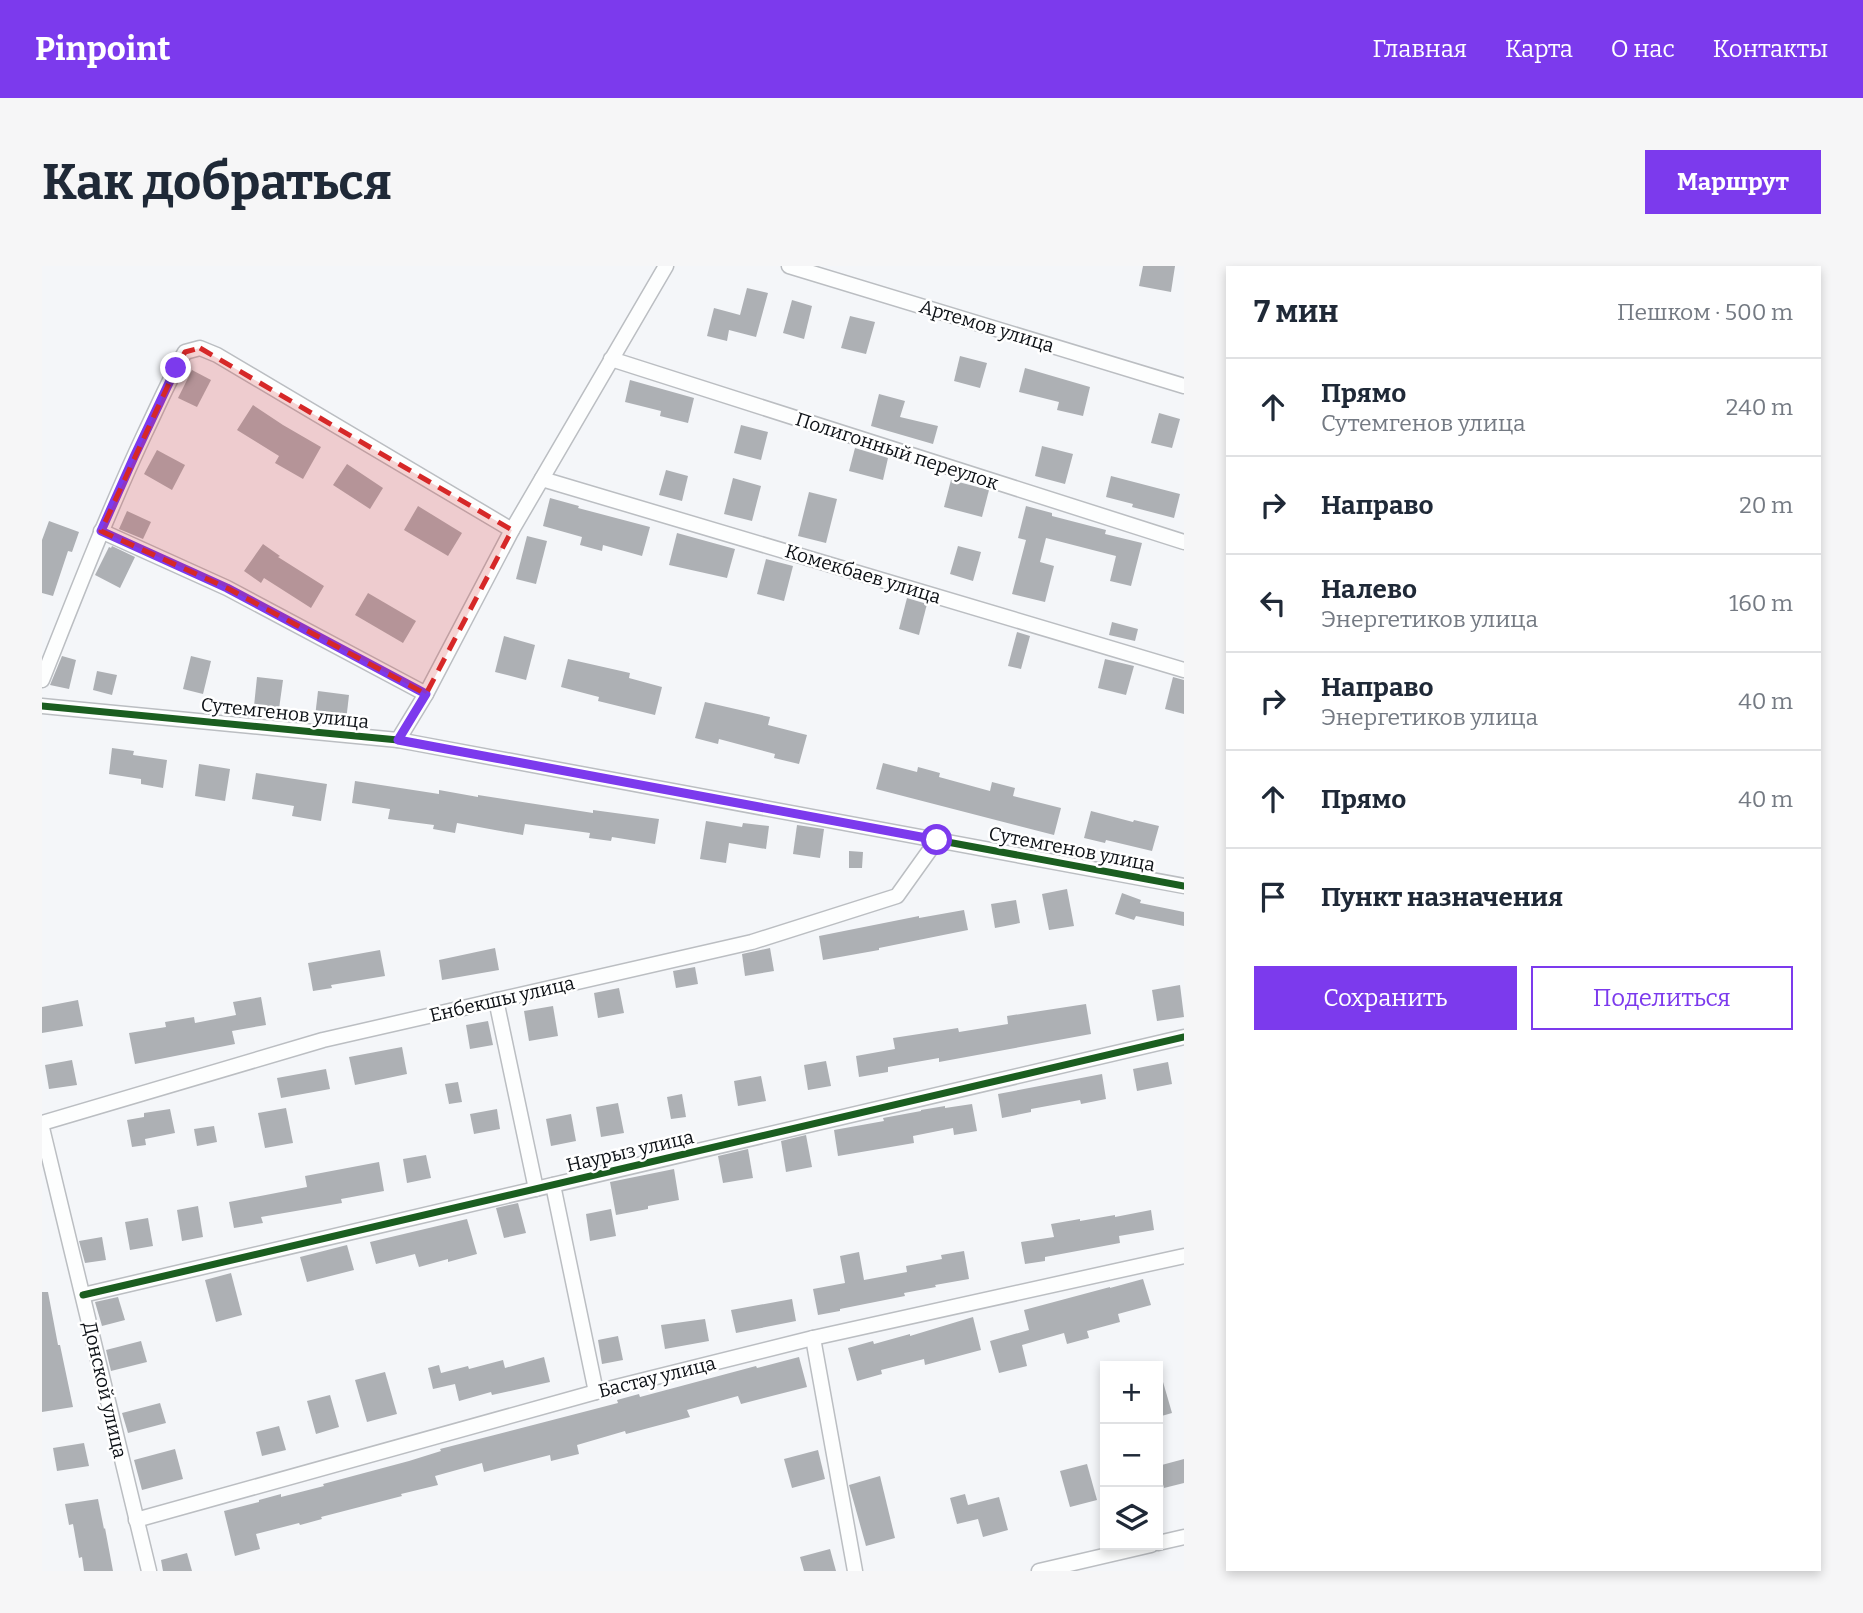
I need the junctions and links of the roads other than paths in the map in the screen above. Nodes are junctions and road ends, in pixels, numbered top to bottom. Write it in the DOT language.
graph roads {
  1 [pos="666,266"];
  2 [pos="789,266"];
  3 [pos="611,359"];
  4 [pos="1184,386"];
  5 [pos="542,479"];
  6 [pos="512,530"];
  7 [pos="101,531"];
  8 [pos="1184,542"];
  9 [pos="1184,670"];
  10 [pos="42,680"];
  11 [pos="426,694"];
  12 [pos="42,706"];
  13 [pos="398,740"];
  14 [pos="937,840"];
  15 [pos="1184,886"];
  16 [pos="496,1000"];
  17 [pos="1184,1037"];
  18 [pos="42,1125"];
  19 [pos="553,1185"];
  20 [pos="536,1189"];
  21 [pos="1184,1256"];
  22 [pos="83,1295"];
  23 [pos="813,1338"];
  24 [pos="596,1392"];
  25 [pos="136,1520"];
  26 [pos="1184,1537"];
  27 [pos="1163,1542"];
  28 [pos="1129,1550"];
  29 [pos="149,1571"];
  30 [pos="855,1571"];
  31 [pos="1039,1571"];
  1 -- 3 [label="street"];
  2 -- 4 [label="street, Артемов улица"];
  3 -- 5 [label="street"];
  3 -- 8 [label="street, Полигонный переулок"];
  5 -- 6 [label="street"];
  5 -- 9 [label="street, Комекбаев улица"];
  6 -- 7 [label="street"];
  6 -- 11 [label="street"];
  7 -- 10 [label="street"];
  7 -- 11 [label="street"];
  11 -- 13 [label="street"];
  12 -- 13 [label="street, Сутемгенов улица"];
  13 -- 14 [label="street, Сутемгенов улица"];
  14 -- 15 [label="street, Сутемгенов улица"];
  14 -- 16 [label="street, Енбекшы улица"];
  16 -- 18 [label="street, Енбекшы улица"];
  16 -- 20 [label="street"];
  17 -- 19 [label="street, Наурыз улица"];
  18 -- 22 [label="street, Донской улица"];
  19 -- 20 [label="street, Наурыз улица"];
  19 -- 24 [label="street"];
  20 -- 22 [label="street, Наурыз улица"];
  21 -- 23 [label="street, Бастау улица"];
  22 -- 25 [label="street, Донской улица"];
  23 -- 24 [label="street, Бастау улица"];
  23 -- 30 [label="street"];
  24 -- 25 [label="street, Бастау улица"];
  25 -- 29 [label="street, Донской улица"];
  26 -- 27 [label="street"];
  28 -- 31 [label="street"];
}
